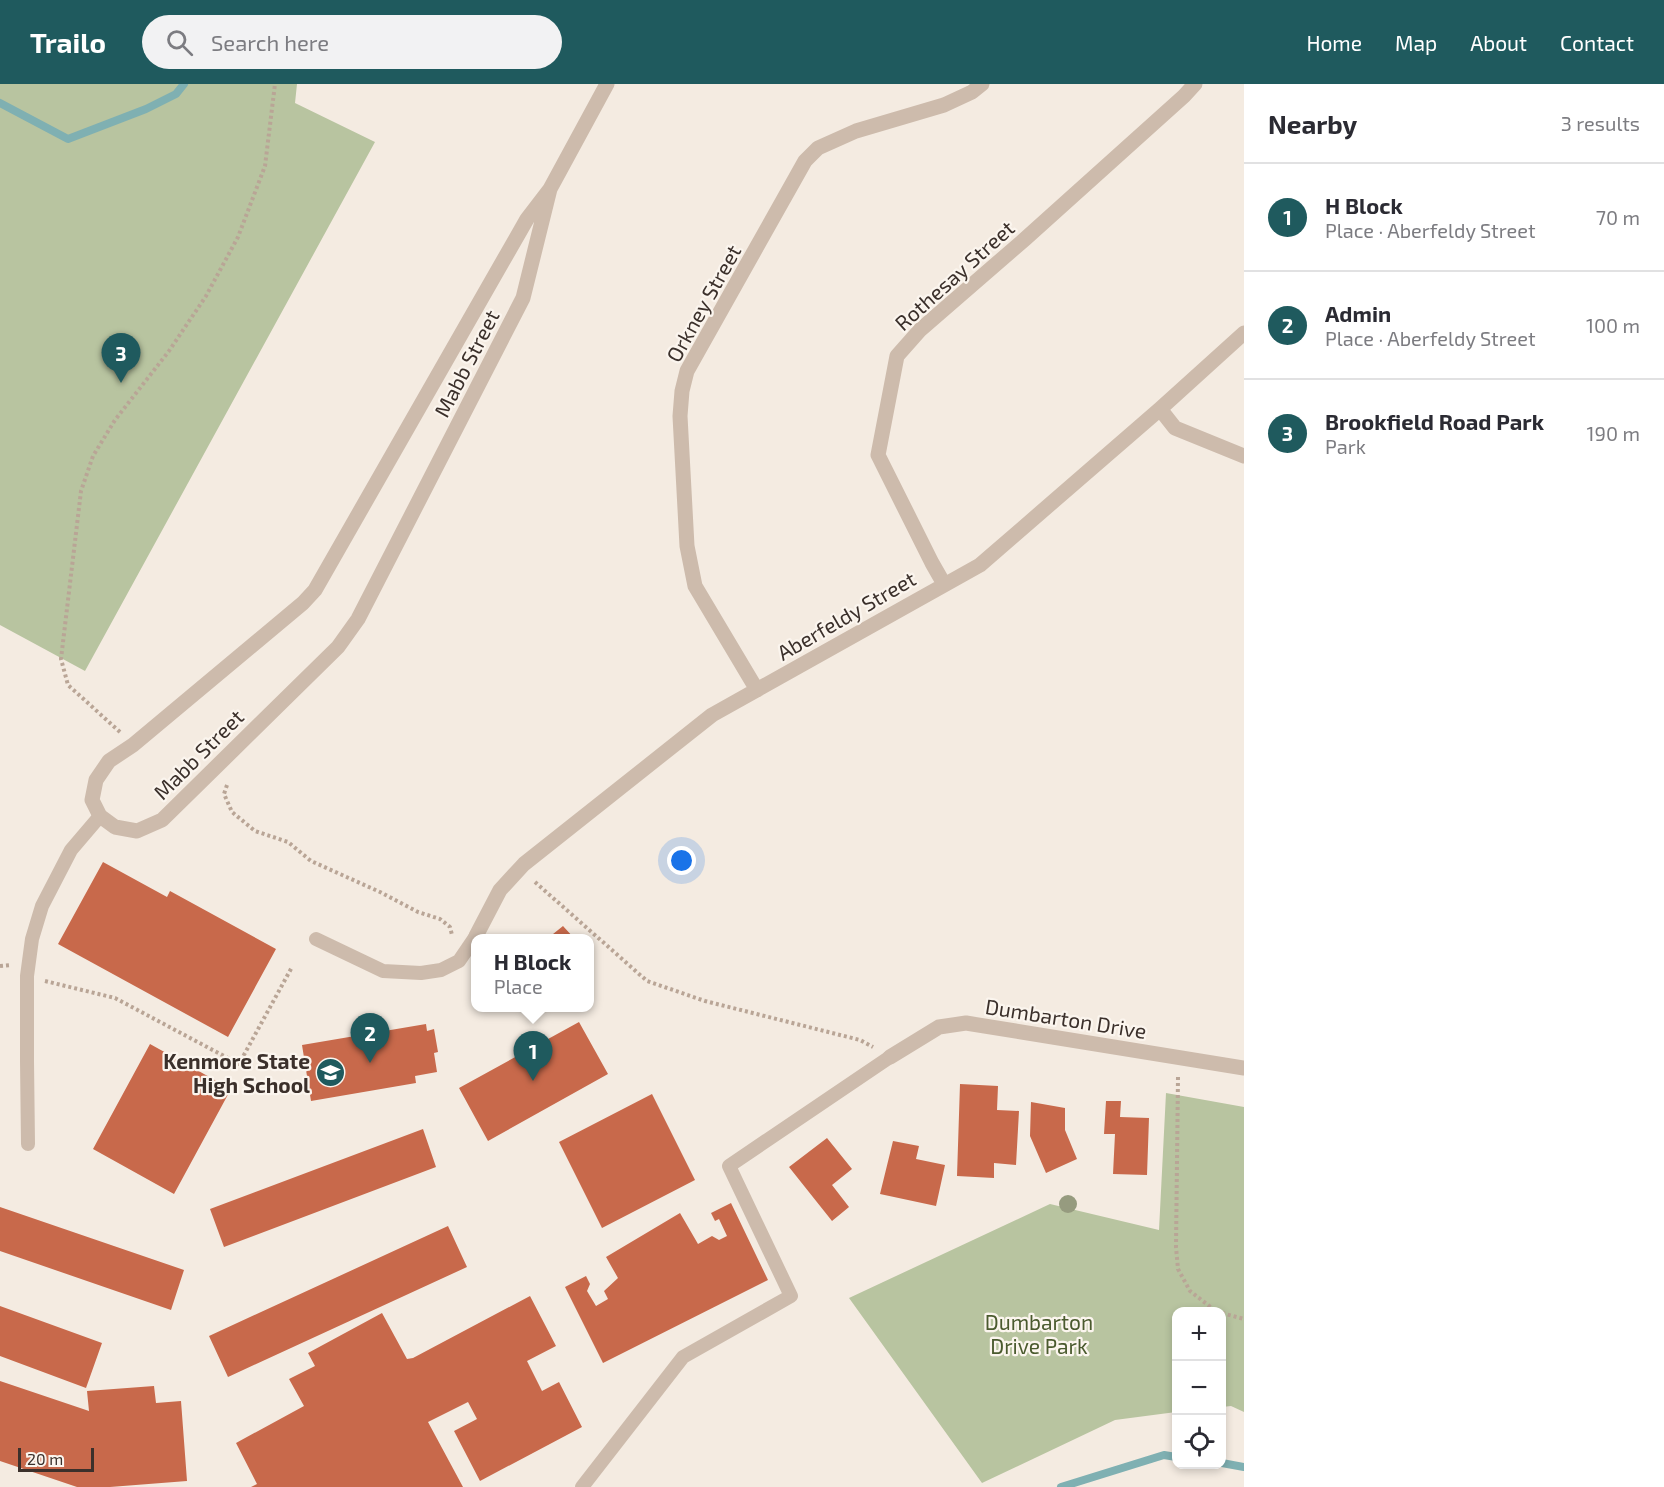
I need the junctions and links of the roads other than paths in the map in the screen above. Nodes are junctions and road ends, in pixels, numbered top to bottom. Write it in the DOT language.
graph roads {
  1 [pos="607,84"];
  2 [pos="982,84"];
  3 [pos="1195,84"];
  4 [pos="549,189"];
  5 [pos="1244,333"];
  6 [pos="1160,409"];
  7 [pos="1244,456"];
  8 [pos="944,584"];
  9 [pos="757,690"];
  10 [pos="100,816"];
  11 [pos="478,934"];
  12 [pos="316,939"];
  13 [pos="471,944"];
  14 [pos="890,1057"];
  15 [pos="1244,1068"];
  16 [pos="28,1144"];
  17 [pos="582,1487"];
  1 -- 4 [label="street, Mabb Street"];
  2 -- 9 [label="street, Orkney Street"];
  3 -- 8 [label="street, Rothesay Street"];
  4 -- 10 [label="street, Mabb Street"];
  4 -- 10 [label="street, Mabb Street"];
  5 -- 6 [label="street, Aberfeldy Street"];
  6 -- 7 [label="street"];
  6 -- 8 [label="street, Aberfeldy Street"];
  8 -- 9 [label="street, Aberfeldy Street"];
  9 -- 11 [label="street, Aberfeldy Street"];
  10 -- 16 [label="lane"];
  12 -- 13 [label="lane"];
  14 -- 15 [label="street, Dumbarton Drive"];
  14 -- 17 [label="lane"];
}
